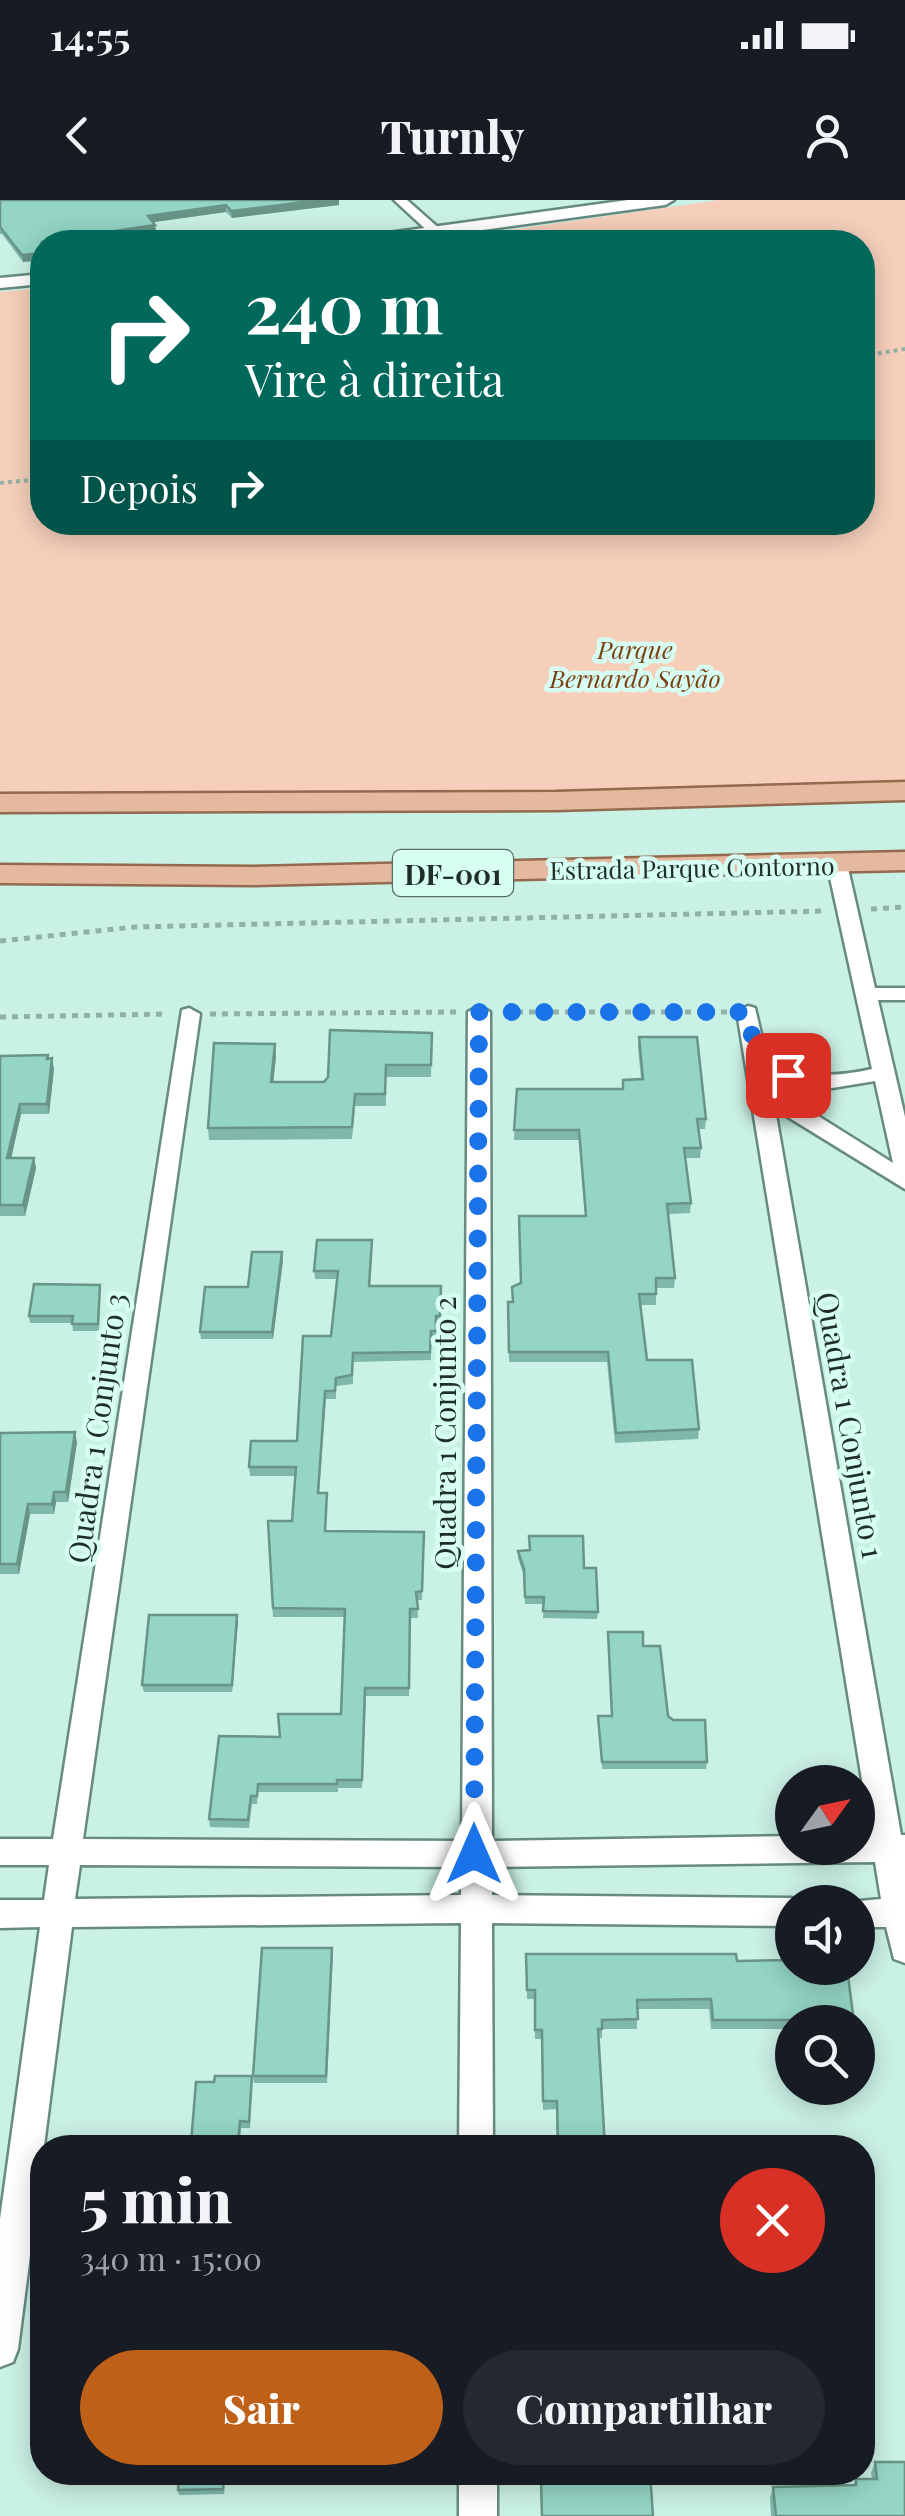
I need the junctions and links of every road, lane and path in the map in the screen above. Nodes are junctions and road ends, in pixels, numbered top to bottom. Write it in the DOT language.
graph roads {
  1 [pos="400,200"];
  2 [pos="665,200"];
  3 [pos="434,230"];
  4 [pos="450,230"];
  5 [pos="30,280"];
  6 [pos="0,283"];
  7 [pos="905,348"];
  8 [pos="875,354"];
  9 [pos="30,480"];
  10 [pos="0,483"];
  11 [pos="905,792"];
  12 [pos="0,803"];
  13 [pos="905,861"];
  14 [pos="837,864"];
  15 [pos="0,874"];
  16 [pos="905,907"];
  17 [pos="849,911"];
  18 [pos="0,941"];
  19 [pos="869,994"];
  20 [pos="905,994"];
  21 [pos="479,1012"];
  22 [pos="748,1012"];
  23 [pos="190,1014"];
  24 [pos="0,1018"];
  25 [pos="756,1059"];
  26 [pos="891,1060"];
  27 [pos="762,1090"];
  28 [pos="905,1167"];
  29 [pos="905,1181"];
  30 [pos="897,1848"];
  31 [pos="0,1852"];
  32 [pos="66,1852"];
  33 [pos="474,1854"];
  34 [pos="475,1909"];
  35 [pos="775,1912"];
  36 [pos="875,1913"];
  37 [pos="0,1914"];
  38 [pos="902,1914"];
  39 [pos="58,1915"];
  40 [pos="905,1949"];
  41 [pos="476,2135"];
  42 [pos="0,2349"];
  43 [pos="478,2485"];
  44 [pos="478,2516"];
  1 -- 3 [label="street"];
  2 -- 4 [label="street"];
  5 -- 6 [label="street"];
  7 -- 8 [label="path"];
  9 -- 10 [label="path"];
  11 -- 12 [label="main road"];
  13 -- 14 [label="main road, Estrada Parque Contorno / DF-001"];
  14 -- 15 [label="main road, Estrada Parque Contorno / DF-001"];
  14 -- 17 [label="street"];
  16 -- 17 [label="path"];
  17 -- 18 [label="path"];
  17 -- 19 [label="street"];
  19 -- 20 [label="street"];
  19 -- 26 [label="street"];
  21 -- 22 [label="path"];
  21 -- 23 [label="path"];
  21 -- 33 [label="street, Quadra 1 Conjunto 2"];
  22 -- 25 [label="street, Quadra 1 Conjunto 1"];
  23 -- 24 [label="path"];
  23 -- 32 [label="street, Quadra 1 Conjunto 3"];
  25 -- 26 [label="street"];
  25 -- 27 [label="street, Quadra 1 Conjunto 1"];
  26 -- 28 [label="street"];
  27 -- 29 [label="street"];
  27 -- 30 [label="street, Quadra 1 Conjunto 1"];
  30 -- 33 [label="street"];
  30 -- 38 [label="street, Quadra 1 Conjunto 1"];
  31 -- 32 [label="street"];
  32 -- 33 [label="street"];
  32 -- 39 [label="street, Quadra 1 Conjunto 3"];
  33 -- 34 [label="street, Quadra 1 Conjunto 2"];
  34 -- 35 [label="street"];
  34 -- 39 [label="street"];
  34 -- 41 [label="street, Quadra 1 Conjunto 2"];
  36 -- 38 [label="street"];
  37 -- 39 [label="street"];
  38 -- 40 [label="street, Quadra 1 Conjunto 1"];
  39 -- 42 [label="street, Quadra 1 Conjunto 3"];
  43 -- 44 [label="street"];
}
